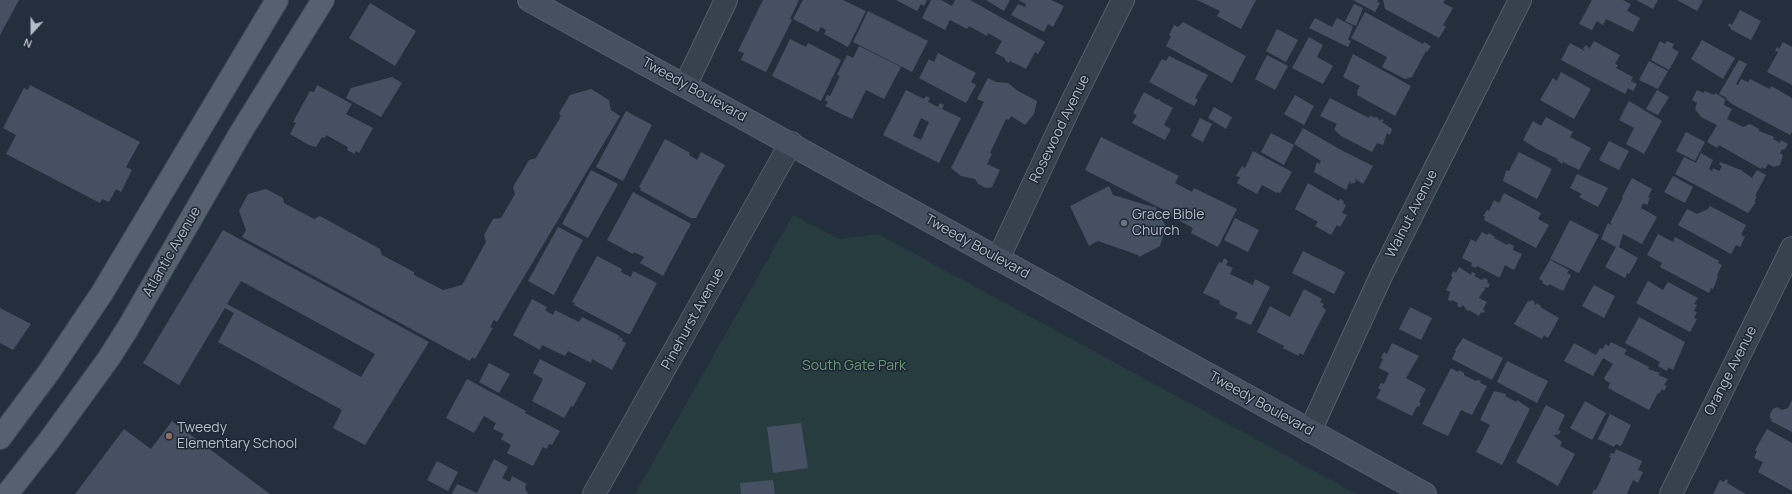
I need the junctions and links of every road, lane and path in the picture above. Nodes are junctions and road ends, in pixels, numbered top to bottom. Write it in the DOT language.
graph roads {
  1 [pos="277,0"];
  2 [pos="323,0"];
  3 [pos="529,0"];
  4 [pos="726,0"];
  5 [pos="1124,0"];
  6 [pos="1520,0"];
  7 [pos="685,86"];
  8 [pos="791,143"];
  9 [pos="1792,248"];
  10 [pos="998,259"];
  11 [pos="1310,432"];
  12 [pos="0,438"];
  13 [pos="7,494"];
  14 [pos="594,494"];
  15 [pos="1425,494"];
  16 [pos="1671,494"];
  1 -- 12 [label="main road"];
  2 -- 13 [label="main road, Atlantic Avenue"];
  3 -- 7 [label="main road, Tweedy Boulevard"];
  4 -- 7 [label="street"];
  5 -- 10 [label="street, Rosewood Avenue"];
  6 -- 11 [label="street, Walnut Avenue"];
  7 -- 8 [label="main road, Tweedy Boulevard"];
  8 -- 10 [label="main road, Tweedy Boulevard"];
  8 -- 14 [label="street, Pinehurst Avenue"];
  9 -- 16 [label="street, Orange Avenue"];
  10 -- 11 [label="main road, Tweedy Boulevard"];
  11 -- 15 [label="main road, Tweedy Boulevard"];
}
